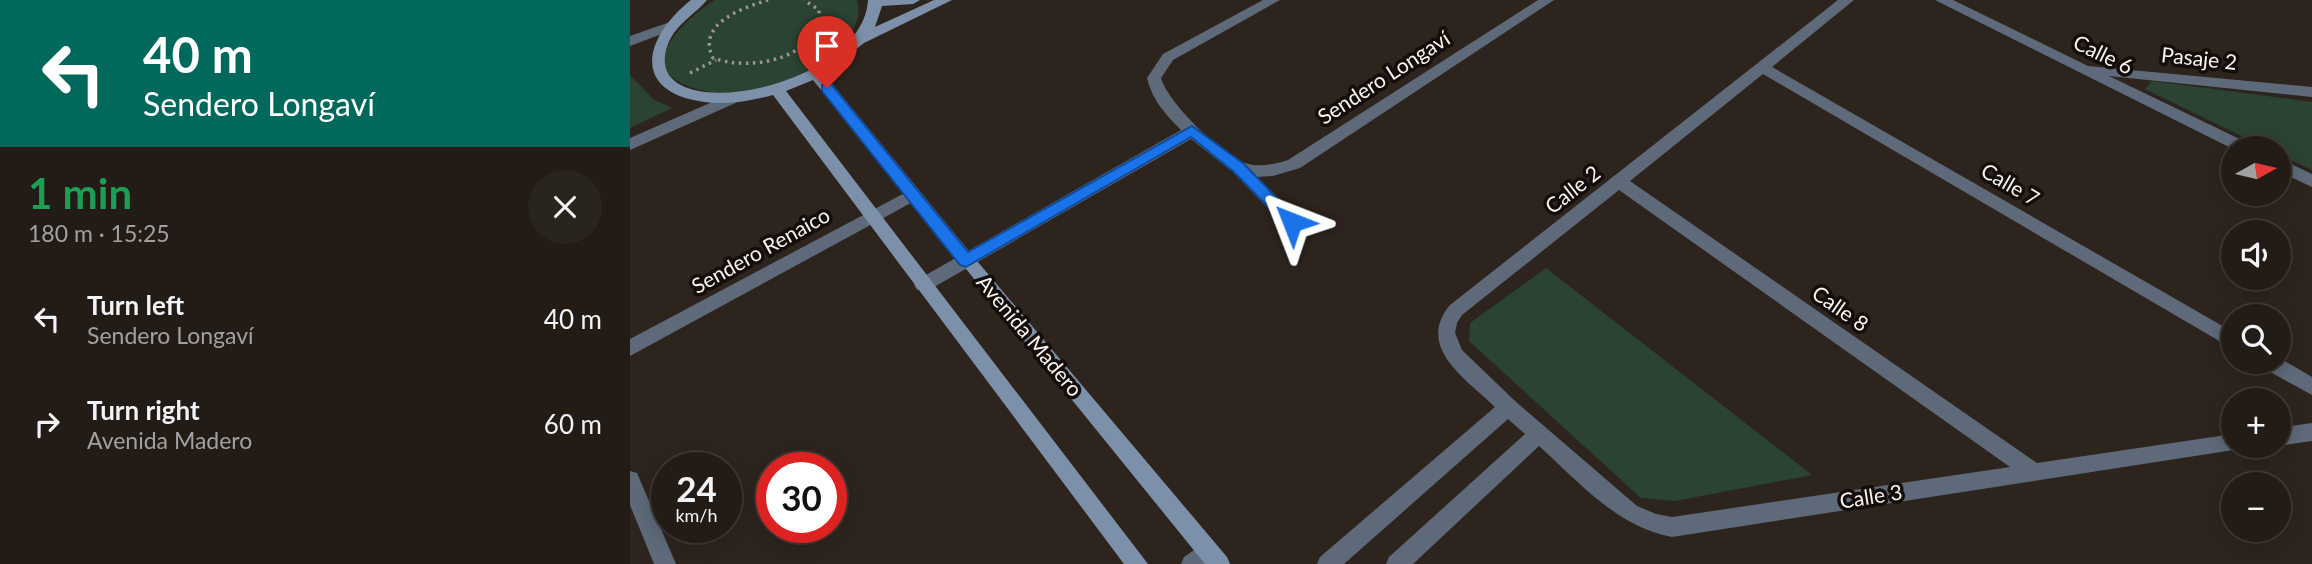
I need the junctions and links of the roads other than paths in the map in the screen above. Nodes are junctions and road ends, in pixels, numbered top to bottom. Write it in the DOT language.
graph roads {
  1 [pos="700,0"];
  2 [pos="913,0"];
  3 [pos="945,0"];
  4 [pos="1273,0"];
  5 [pos="1547,0"];
  6 [pos="1847,0"];
  7 [pos="1941,0"];
  8 [pos="875,1"];
  9 [pos="670,26"];
  10 [pos="859,40"];
  11 [pos="630,41"];
  12 [pos="1763,68"];
  13 [pos="2081,68"];
  14 [pos="815,73"];
  15 [pos="777,89"];
  16 [pos="2312,92"];
  17 [pos="735,97"];
  18 [pos="1192,131"];
  19 [pos="2221,137"];
  20 [pos="630,145"];
  21 [pos="1239,168"];
  22 [pos="2291,170"];
  23 [pos="2312,181"];
  24 [pos="1620,182"];
  25 [pos="914,194"];
  26 [pos="873,216"];
  27 [pos="1292,222"];
  28 [pos="966,261"];
  29 [pos="923,285"];
  30 [pos="2221,334"];
  31 [pos="630,348"];
  32 [pos="2290,374"];
  33 [pos="2312,387"];
  34 [pos="1508,407"];
  35 [pos="2312,432"];
  36 [pos="1540,433"];
  37 [pos="2291,435"];
  38 [pos="2221,445"];
  39 [pos="2033,472"];
  40 [pos="630,480"];
  41 [pos="1206,560"];
  42 [pos="665,564"];
  43 [pos="1136,564"];
  44 [pos="1328,564"];
  45 [pos="1397,564"];
  1 -- 9 [label="street"];
  2 -- 8 [label="street"];
  3 -- 10 [label="street"];
  4 -- 18 [label="street"];
  5 -- 21 [label="street, Sendero Longaví"];
  6 -- 12 [label="street, Calle 2"];
  7 -- 13 [label="street, Calle 6"];
  8 -- 10 [label="street"];
  9 -- 11 [label="street"];
  9 -- 17 [label="street"];
  10 -- 14 [label="street"];
  12 -- 24 [label="street, Calle 2"];
  12 -- 30 [label="street, Calle 7"];
  13 -- 16 [label="street, Pasaje 2"];
  13 -- 19 [label="street, Calle 6"];
  14 -- 15 [label="street"];
  14 -- 25 [label="street, Avenida Madero"];
  15 -- 17 [label="street"];
  15 -- 26 [label="street"];
  17 -- 20 [label="street"];
  18 -- 21 [label="street"];
  18 -- 28 [label="street"];
  21 -- 27 [label="street"];
  22 -- 23 [label="street"];
  24 -- 34 [label="street, Calle 2"];
  24 -- 39 [label="street, Calle 8"];
  25 -- 26 [label="street, Sendero Renaico"];
  25 -- 28 [label="street, Avenida Madero"];
  26 -- 29 [label="street"];
  26 -- 31 [label="street, Sendero Renaico"];
  28 -- 29 [label="street"];
  28 -- 41 [label="street, Avenida Madero"];
  29 -- 43 [label="street"];
  32 -- 33 [label="street"];
  34 -- 36 [label="street, Calle 2"];
  34 -- 44 [label="street"];
  35 -- 37 [label="street"];
  36 -- 39 [label="street, Calle 3"];
  36 -- 45 [label="street"];
  38 -- 39 [label="street, Calle 3"];
  40 -- 42 [label="street"];
}
